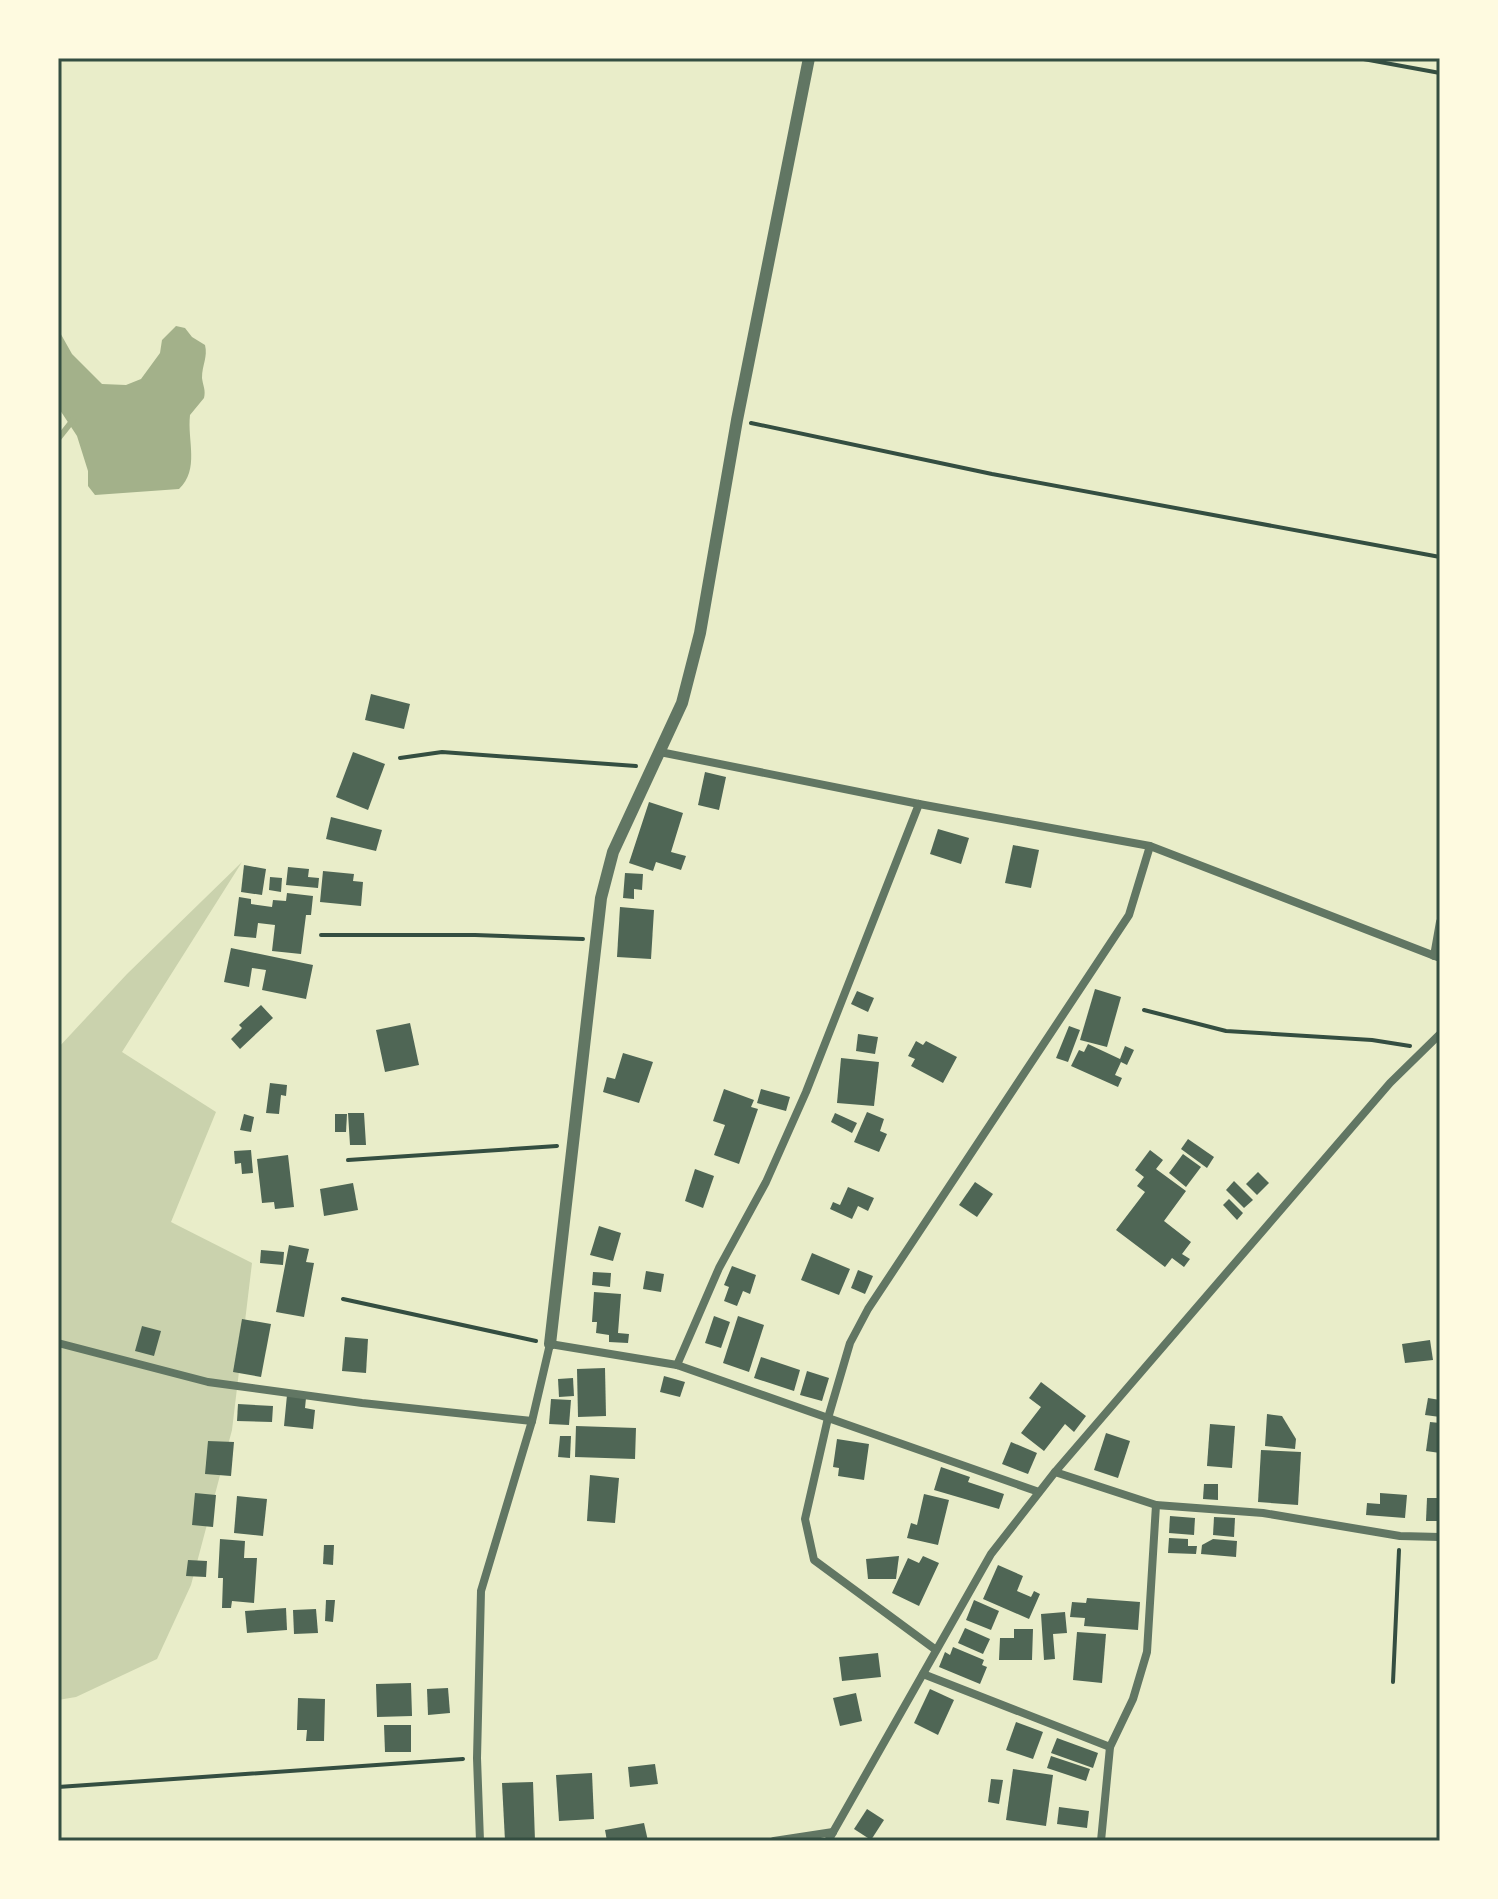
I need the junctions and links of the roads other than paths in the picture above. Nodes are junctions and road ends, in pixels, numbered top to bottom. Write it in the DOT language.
graph roads {
  1 [pos="809,58"];
  2 [pos="660,752"];
  3 [pos="919,804"];
  4 [pos="1150,846"];
  5 [pos="1440,922"];
  6 [pos="1437,957"];
  7 [pos="1440,1034"];
  8 [pos="58,1343"];
  9 [pos="550,1344"];
  10 [pos="677,1365"];
  11 [pos="828,1418"];
  12 [pos="532,1421"];
  13 [pos="1055,1472"];
  14 [pos="1039,1492"];
  15 [pos="1156,1505"];
  16 [pos="1440,1537"];
  17 [pos="936,1650"];
  18 [pos="923,1674"];
  19 [pos="1110,1747"];
  20 [pos="833,1832"];
  21 [pos="480,1841"];
  22 [pos="774,1841"];
  23 [pos="828,1841"];
  24 [pos="1101,1841"];
  1 -- 2 [label="street"];
  2 -- 3 [label="street"];
  2 -- 9 [label="street"];
  3 -- 4 [label="street"];
  3 -- 10 [label="street"];
  4 -- 6 [label="street"];
  4 -- 11 [label="street"];
  5 -- 6 [label="street"];
  7 -- 13 [label="street"];
  8 -- 12 [label="street"];
  9 -- 10 [label="street"];
  9 -- 12 [label="street"];
  10 -- 11 [label="street"];
  11 -- 14 [label="street"];
  11 -- 17 [label="street"];
  12 -- 21 [label="street"];
  13 -- 14 [label="street"];
  13 -- 15 [label="street"];
  14 -- 17 [label="street"];
  15 -- 16 [label="street"];
  15 -- 19 [label="street"];
  17 -- 18 [label="street"];
  18 -- 19 [label="street"];
  18 -- 20 [label="street"];
  19 -- 24 [label="street"];
  20 -- 22 [label="street"];
  20 -- 23 [label="street"];
}
